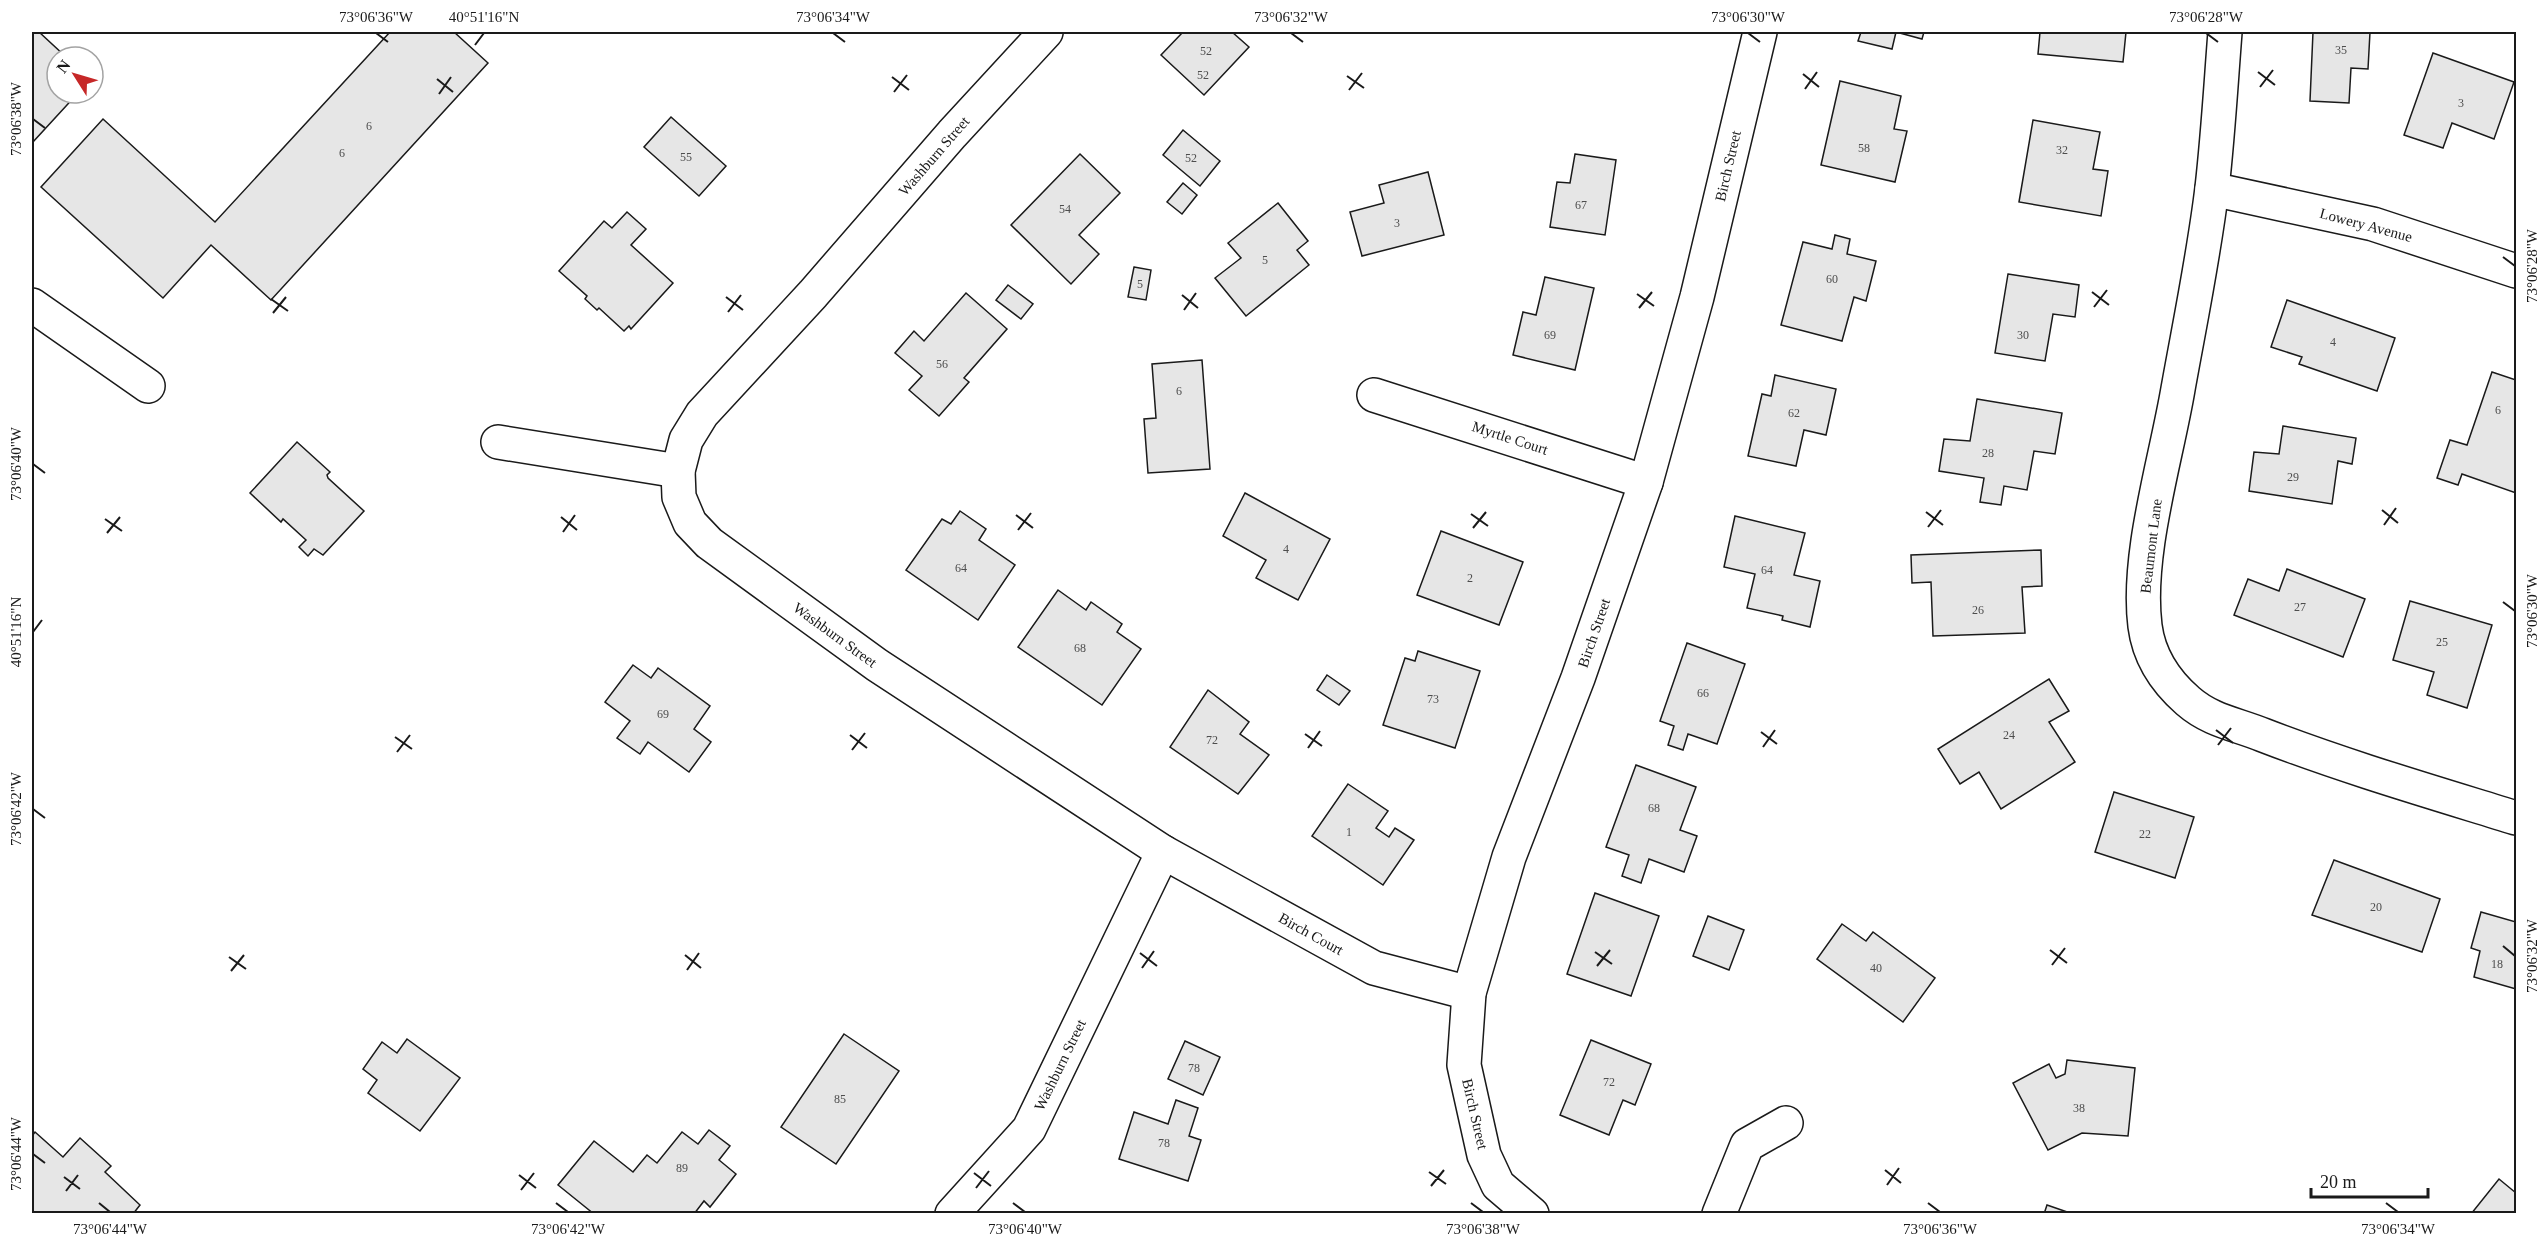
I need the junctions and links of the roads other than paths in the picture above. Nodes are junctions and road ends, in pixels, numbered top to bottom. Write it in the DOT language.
graph roads {
  1 [pos="1046,32"];
  2 [pos="1760,32"];
  3 [pos="2225,32"];
  4 [pos="2212,189"];
  5 [pos="2517,272"];
  6 [pos="32,305"];
  7 [pos="148,386"];
  8 [pos="1374,395"];
  9 [pos="498,442"];
  10 [pos="678,471"];
  11 [pos="1646,482"];
  12 [pos="2517,818"];
  13 [pos="1163,852"];
  14 [pos="1469,993"];
  15 [pos="1786,1123"];
  16 [pos="952,1214"];
  17 [pos="1532,1214"];
  18 [pos="1719,1214"];
  1 -- 10 [label="street, Washburn Street"];
  2 -- 11 [label="street, Birch Street"];
  3 -- 4 [label="street, Beaumont Lane"];
  4 -- 5 [label="street, Lowery Avenue"];
  4 -- 12 [label="street, Beaumont Lane"];
  6 -- 7 [label="street"];
  8 -- 11 [label="street, Myrtle Court"];
  9 -- 10 [label="street"];
  10 -- 13 [label="street, Washburn Street"];
  11 -- 14 [label="street, Birch Street"];
  13 -- 14 [label="street, Birch Court"];
  13 -- 16 [label="street, Washburn Street"];
  14 -- 17 [label="street, Birch Street"];
  15 -- 18 [label="street"];
}
